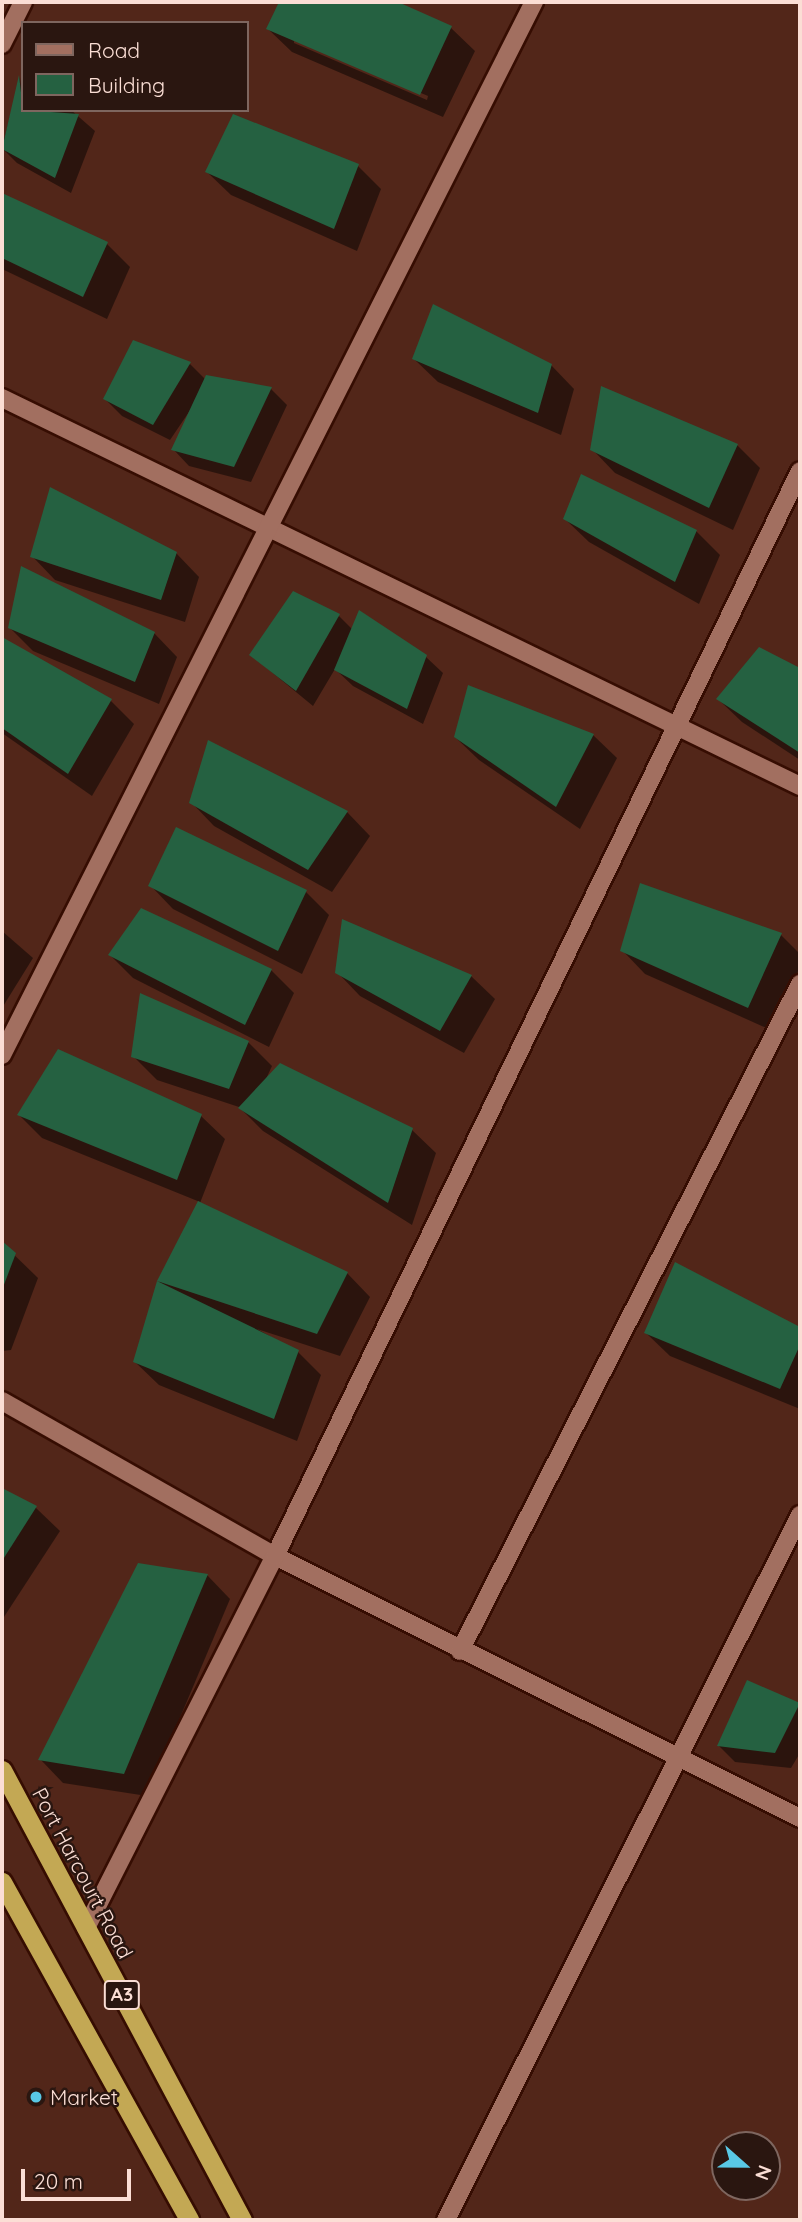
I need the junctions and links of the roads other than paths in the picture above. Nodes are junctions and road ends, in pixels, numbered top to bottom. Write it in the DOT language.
graph roads {
  1 [pos="23,2"];
  2 [pos="534,2"];
  3 [pos="2,44"];
  4 [pos="2,398"];
  5 [pos="800,471"];
  6 [pos="270,529"];
  7 [pos="675,725"];
  8 [pos="800,786"];
  9 [pos="800,984"];
  10 [pos="2,1055"];
  11 [pos="2,1401"];
  12 [pos="800,1516"];
  13 [pos="275,1556"];
  14 [pos="460,1651"];
  15 [pos="679,1756"];
  16 [pos="2,1770"];
  17 [pos="800,1818"];
  18 [pos="2,1882"];
  19 [pos="86,1928"];
  20 [pos="189,2220"];
  21 [pos="242,2220"];
  22 [pos="446,2220"];
  1 -- 3 [label="street"];
  2 -- 6 [label="street"];
  4 -- 6 [label="street"];
  5 -- 7 [label="street"];
  6 -- 7 [label="street"];
  6 -- 10 [label="street"];
  7 -- 8 [label="street"];
  7 -- 13 [label="street"];
  9 -- 14 [label="street"];
  11 -- 13 [label="street"];
  12 -- 15 [label="street"];
  13 -- 14 [label="street"];
  13 -- 19 [label="street"];
  14 -- 15 [label="street"];
  15 -- 17 [label="street"];
  15 -- 22 [label="street"];
  16 -- 19 [label="highway, Port Harcourt Road / A3"];
  18 -- 20 [label="highway, A3"];
  19 -- 21 [label="highway, Port Harcourt Road / A3"];
}
